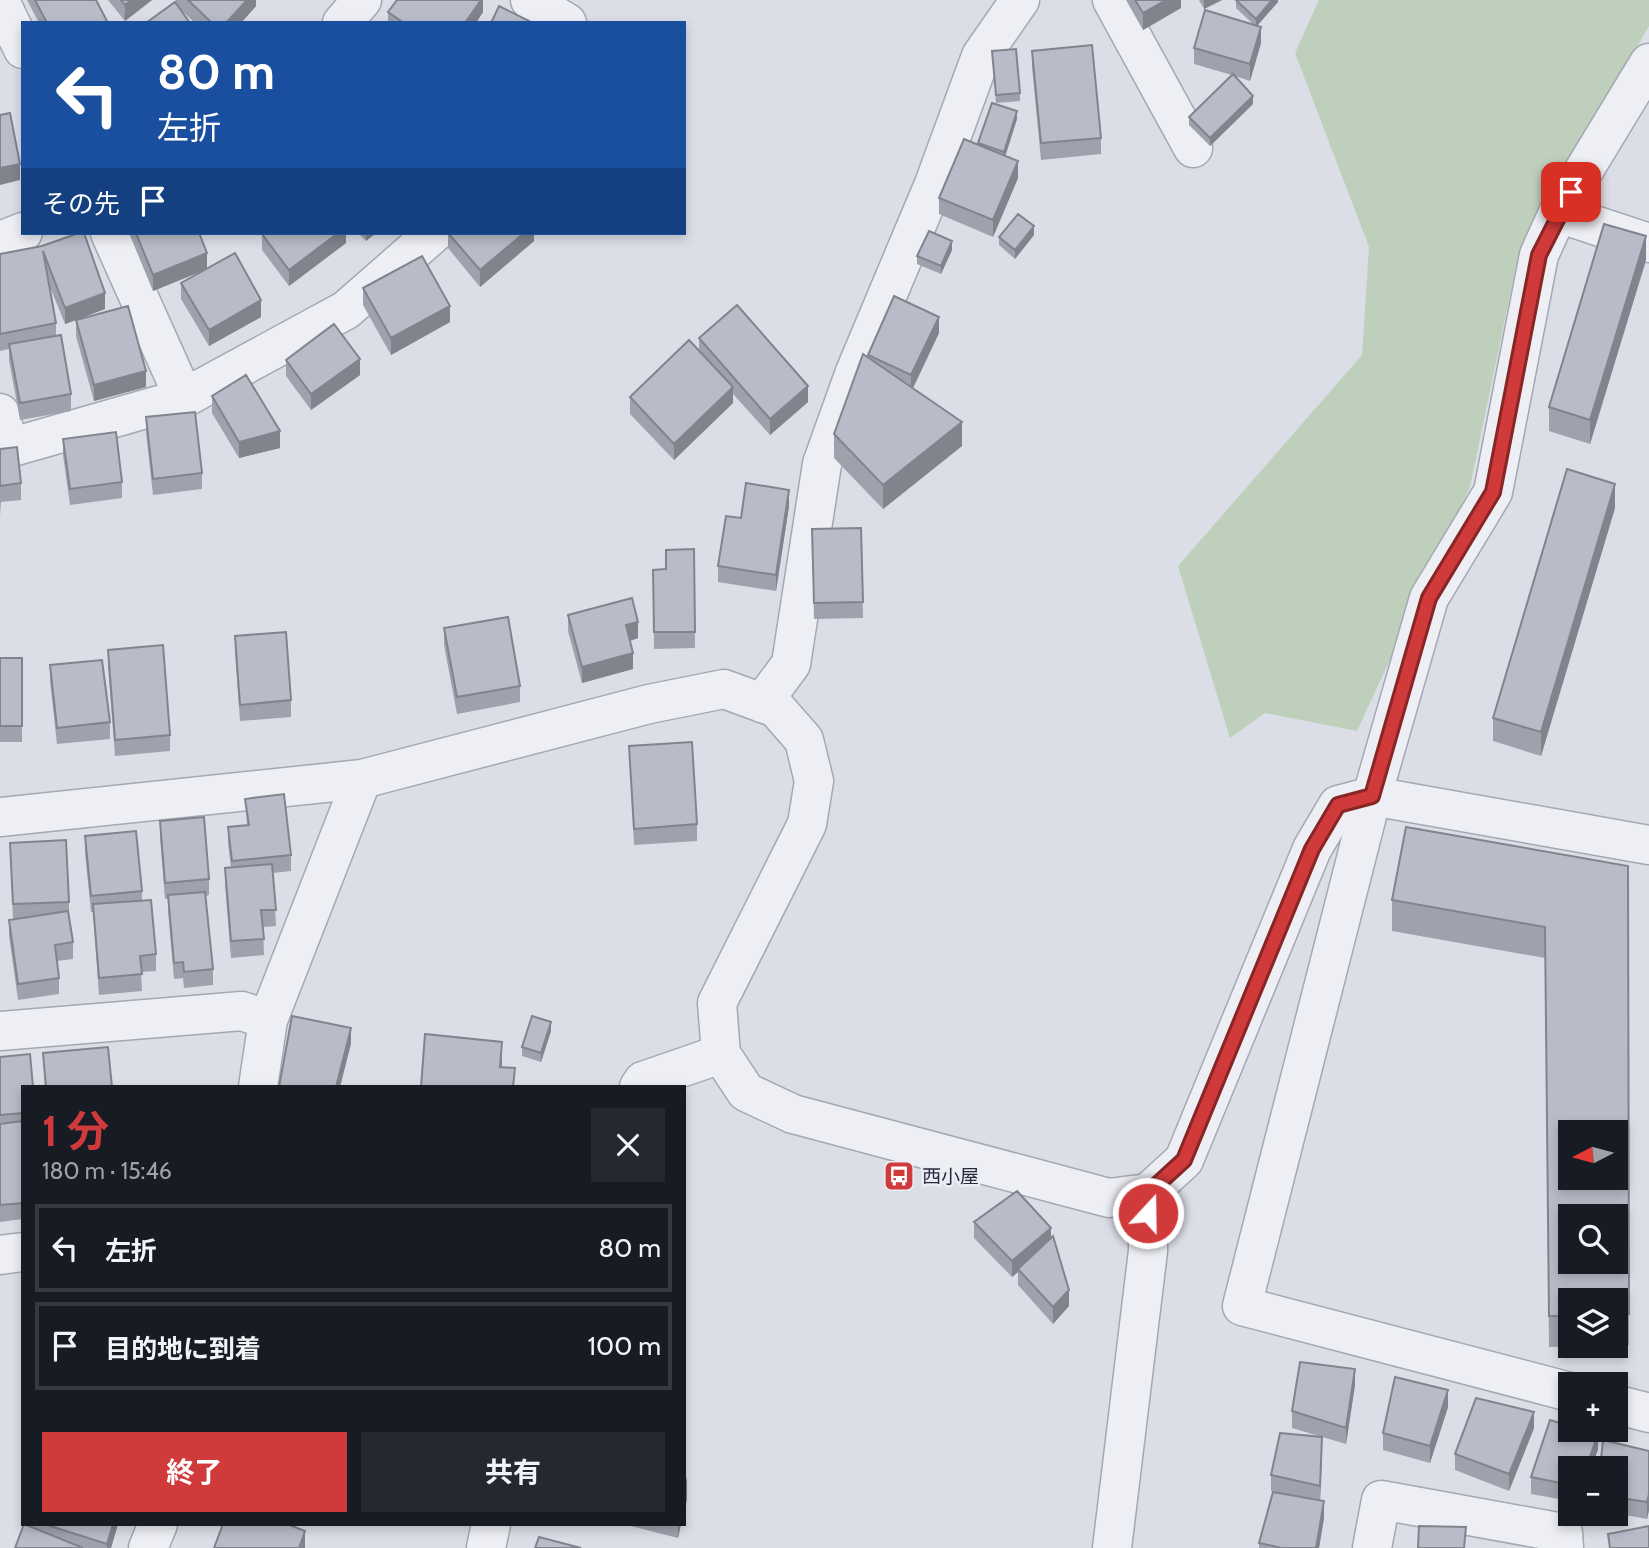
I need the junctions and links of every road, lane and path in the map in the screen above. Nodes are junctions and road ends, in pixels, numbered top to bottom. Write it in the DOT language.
graph roads {
  1 [pos="362,0"];
  2 [pos="530,0"];
  3 [pos="1020,0"];
  4 [pos="1112,0"];
  5 [pos="0,1"];
  6 [pos="344,21"];
  7 [pos="564,21"];
  8 [pos="21,45"];
  9 [pos="1649,63"];
  10 [pos="1193,148"];
  11 [pos="1558,213"];
  12 [pos="21,233"];
  13 [pos="111,235"];
  14 [pos="431,235"];
  15 [pos="0,241"];
  16 [pos="1649,243"];
  17 [pos="184,398"];
  18 [pos="0,413"];
  19 [pos="762,703"];
  20 [pos="362,779"];
  21 [pos="1372,796"];
  22 [pos="0,817"];
  23 [pos="1649,845"];
  24 [pos="268,1020"];
  25 [pos="0,1031"];
  26 [pos="720,1054"];
  27 [pos="258,1085"];
  28 [pos="640,1085"];
  29 [pos="1148,1193"];
  30 [pos="21,1252"];
  31 [pos="0,1255"];
  32 [pos="1558,1389"];
  33 [pos="1628,1407"];
  34 [pos="1649,1413"];
  35 [pos="157,1526"];
  36 [pos="491,1526"];
  37 [pos="148,1548"];
  38 [pos="486,1548"];
  39 [pos="1112,1548"];
  40 [pos="1371,1548"];
  41 [pos="1564,1548"];
  1 -- 6 [label="street"];
  2 -- 7 [label="street"];
  3 -- 19 [label="street"];
  4 -- 10 [label="street"];
  5 -- 8 [label="street"];
  9 -- 11 [label="street"];
  11 -- 16 [label="street"];
  11 -- 21 [label="street"];
  12 -- 15 [label="street"];
  13 -- 17 [label="street"];
  14 -- 17 [label="street"];
  17 -- 18 [label="street"];
  19 -- 20 [label="street"];
  19 -- 26 [label="street"];
  20 -- 22 [label="street"];
  20 -- 24 [label="street"];
  21 -- 23 [label="street"];
  21 -- 29 [label="street"];
  21 -- 32 [label="street"];
  24 -- 25 [label="street"];
  24 -- 27 [label="street"];
  26 -- 28 [label="street"];
  26 -- 29 [label="street"];
  29 -- 39 [label="street"];
  30 -- 31 [label="street"];
  33 -- 34 [label="street"];
  35 -- 37 [label="street"];
  36 -- 38 [label="street"];
  40 -- 41 [label="street"];
}
